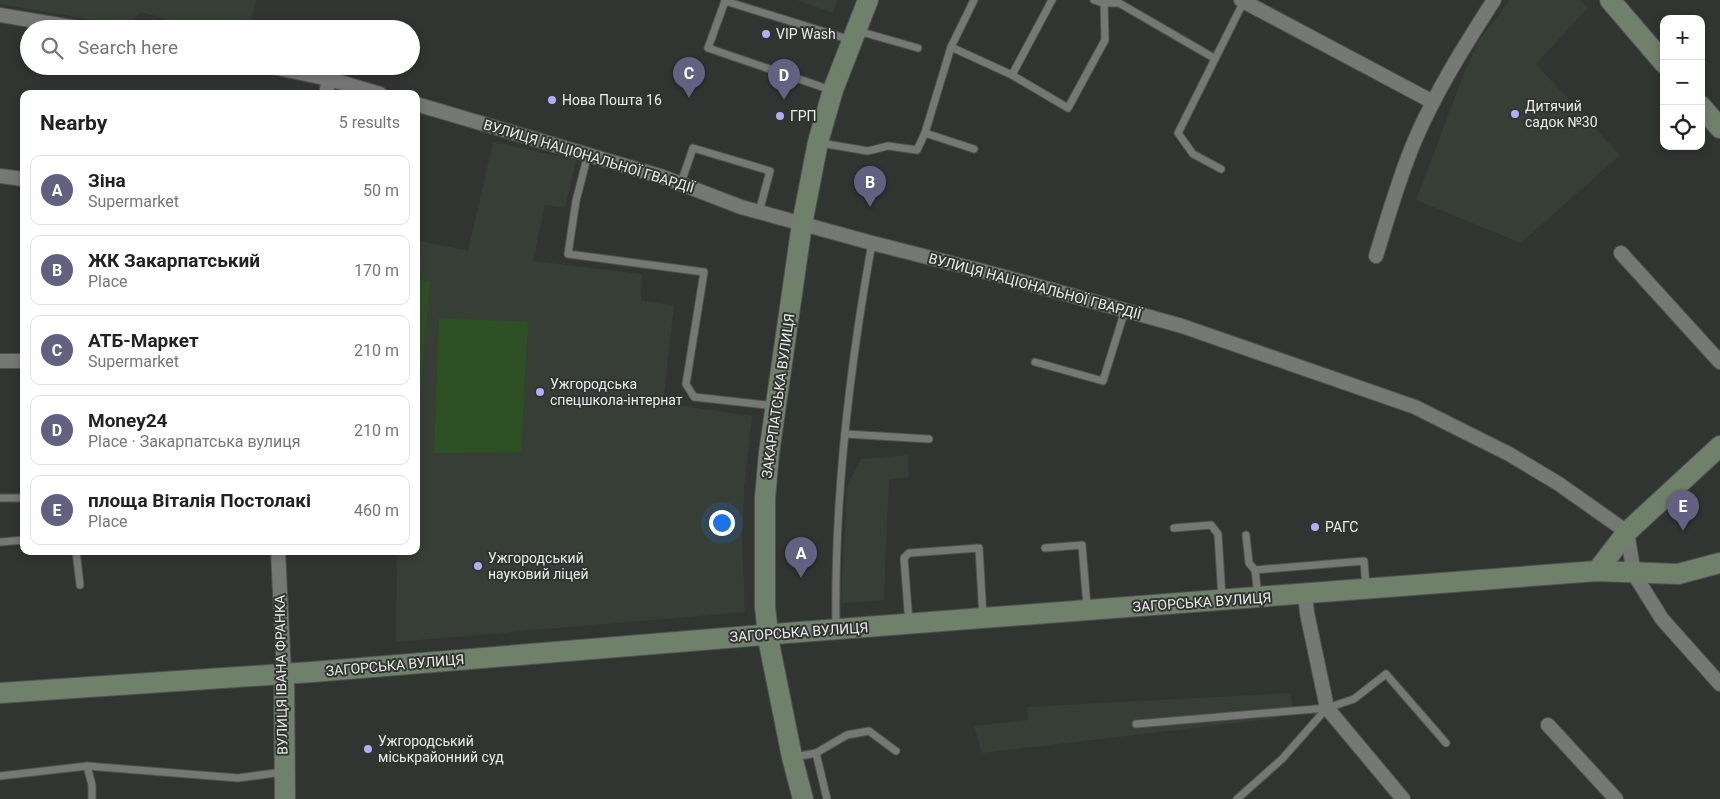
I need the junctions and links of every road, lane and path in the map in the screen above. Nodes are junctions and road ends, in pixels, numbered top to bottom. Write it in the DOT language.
graph roads {
  1 [pos="868,0"];
  2 [pos="974,0"];
  3 [pos="1052,0"];
  4 [pos="1094,0"];
  5 [pos="1494,0"];
  6 [pos="1610,0"];
  7 [pos="1242,1"];
  8 [pos="1104,2"];
  9 [pos="0,15"];
  10 [pos="30,20"];
  11 [pos="854,35"];
  12 [pos="951,47"];
  13 [pos="918,48"];
  14 [pos="1214,58"];
  15 [pos="1661,60"];
  16 [pos="310,75"];
  17 [pos="1012,75"];
  18 [pos="329,79"];
  19 [pos="327,90"];
  20 [pos="366,90"];
  21 [pos="833,90"];
  22 [pos="1433,102"];
  23 [pos="420,105"];
  24 [pos="1705,111"];
  25 [pos="1720,128"];
  26 [pos="925,133"];
  27 [pos="818,142"];
  28 [pos="974,149"];
  29 [pos="588,154"];
  30 [pos="1220,169"];
  31 [pos="0,176"];
  32 [pos="20,179"];
  33 [pos="681,183"];
  34 [pos="759,212"];
  35 [pos="802,224"];
  36 [pos="872,244"];
  37 [pos="1621,253"];
  38 [pos="1376,256"];
  39 [pos="1125,310"];
  40 [pos="0,361"];
  41 [pos="20,361"];
  42 [pos="1034,362"];
  43 [pos="1720,362"];
  44 [pos="776,406"];
  45 [pos="846,434"];
  46 [pos="929,439"];
  47 [pos="1720,446"];
  48 [pos="0,498"];
  49 [pos="20,498"];
  50 [pos="1174,528"];
  51 [pos="1628,532"];
  52 [pos="1246,535"];
  53 [pos="20,540"];
  54 [pos="0,542"];
  55 [pos="1045,548"];
  56 [pos="76,555"];
  57 [pos="278,555"];
  58 [pos="1720,563"];
  59 [pos="1256,570"];
  60 [pos="1597,571"];
  61 [pos="1634,574"];
  62 [pos="80,585"];
  63 [pos="1366,590"];
  64 [pos="1305,594"];
  65 [pos="1258,598"];
  66 [pos="1222,600"];
  67 [pos="1087,610"];
  68 [pos="983,618"];
  69 [pos="910,623"];
  70 [pos="836,629"];
  71 [pos="768,634"];
  72 [pos="284,674"];
  73 [pos="1720,684"];
  74 [pos="0,693"];
  75 [pos="1327,708"];
  76 [pos="1136,724"];
  77 [pos="1548,725"];
  78 [pos="1446,743"];
  79 [pos="896,751"];
  80 [pos="816,753"];
  81 [pos="792,757"];
  82 [pos="87,766"];
  83 [pos="283,772"];
  84 [pos="0,776"];
  85 [pos="92,799"];
  86 [pos="285,799"];
  87 [pos="803,799"];
  88 [pos="827,799"];
  89 [pos="1237,799"];
  90 [pos="1403,799"];
  91 [pos="1616,799"];
  1 -- 11 [label="street, ЗАКАРПАТСЬКА ВУЛИЦЯ"];
  2 -- 12 [label="lane"];
  3 -- 17 [label="lane"];
  4 -- 8 [label="lane"];
  5 -- 22 [label="street"];
  6 -- 15 [label="street"];
  7 -- 14 [label="lane"];
  7 -- 22 [label="street"];
  8 -- 14 [label="lane"];
  8 -- 17 [label="lane"];
  9 -- 10 [label="street"];
  11 -- 13 [label="lane"];
  11 -- 21 [label="street, ЗАКАРПАТСЬКА ВУЛИЦЯ"];
  11 -- 21 [label="lane"];
  12 -- 17 [label="lane"];
  12 -- 26 [label="lane"];
  14 -- 30 [label="lane"];
  16 -- 18 [label="street"];
  18 -- 19 [label="street"];
  18 -- 20 [label="street"];
  21 -- 27 [label="street, ЗАКАРПАТСЬКА ВУЛИЦЯ"];
  22 -- 38 [label="street"];
  23 -- 29 [label="street, ВУЛИЦЯ НАЦІОНАЛЬНОЇ ГВАРДІЇ"];
  24 -- 25 [label="street"];
  26 -- 27 [label="lane"];
  26 -- 28 [label="lane"];
  27 -- 35 [label="street, ЗАКАРПАТСЬКА ВУЛИЦЯ"];
  29 -- 33 [label="street, ВУЛИЦЯ НАЦІОНАЛЬНОЇ ГВАРДІЇ"];
  29 -- 44 [label="lane"];
  31 -- 32 [label="street"];
  33 -- 34 [label="street, ВУЛИЦЯ НАЦІОНАЛЬНОЇ ГВАРДІЇ"];
  33 -- 34 [label="lane"];
  34 -- 35 [label="street, ВУЛИЦЯ НАЦІОНАЛЬНОЇ ГВАРДІЇ"];
  35 -- 36 [label="street, ВУЛИЦЯ НАЦІОНАЛЬНОЇ ГВАРДІЇ"];
  35 -- 44 [label="street, ЗАКАРПАТСЬКА ВУЛИЦЯ"];
  36 -- 39 [label="street, ВУЛИЦЯ НАЦІОНАЛЬНОЇ ГВАРДІЇ"];
  36 -- 45 [label="lane"];
  37 -- 43 [label="street"];
  39 -- 42 [label="lane"];
  39 -- 51 [label="street, ВУЛИЦЯ НАЦІОНАЛЬНОЇ ГВАРДІЇ"];
  40 -- 41 [label="street"];
  44 -- 71 [label="street, ЗАКАРПАТСЬКА ВУЛИЦЯ"];
  45 -- 46 [label="lane"];
  45 -- 70 [label="lane"];
  47 -- 51 [label="street"];
  48 -- 49 [label="lane"];
  50 -- 66 [label="lane"];
  51 -- 60 [label="street"];
  51 -- 61 [label="street"];
  52 -- 59 [label="lane"];
  53 -- 54 [label="lane"];
  55 -- 67 [label="lane"];
  56 -- 62 [label="lane"];
  57 -- 72 [label="street, ВУЛИЦЯ ІВАНА ФРАНКА"];
  58 -- 61 [label="street, ЗАГОРСЬКА ВУЛИЦЯ"];
  59 -- 63 [label="lane"];
  59 -- 65 [label="lane"];
  60 -- 61 [label="street, ЗАГОРСЬКА ВУЛИЦЯ"];
  60 -- 63 [label="street, ЗАГОРСЬКА ВУЛИЦЯ"];
  61 -- 73 [label="street"];
  63 -- 64 [label="street, ЗАГОРСЬКА ВУЛИЦЯ"];
  64 -- 65 [label="street, ЗАГОРСЬКА ВУЛИЦЯ"];
  64 -- 75 [label="street"];
  65 -- 66 [label="street, ЗАГОРСЬКА ВУЛИЦЯ"];
  66 -- 67 [label="street, ЗАГОРСЬКА ВУЛИЦЯ"];
  67 -- 68 [label="street, ЗАГОРСЬКА ВУЛИЦЯ"];
  68 -- 69 [label="street, ЗАГОРСЬКА ВУЛИЦЯ"];
  68 -- 69 [label="lane"];
  69 -- 70 [label="street, ЗАГОРСЬКА ВУЛИЦЯ"];
  70 -- 71 [label="street, ЗАГОРСЬКА ВУЛИЦЯ"];
  71 -- 72 [label="street, ЗАГОРСЬКА ВУЛИЦЯ"];
  71 -- 81 [label="street, ЗАКАРПАТСЬКА ВУЛИЦЯ"];
  72 -- 74 [label="street, ЗАГОРСЬКА ВУЛИЦЯ"];
  72 -- 83 [label="street, ВУЛИЦЯ ІВАНА ФРАНКА"];
  75 -- 76 [label="lane"];
  75 -- 78 [label="lane"];
  75 -- 89 [label="lane"];
  75 -- 90 [label="street"];
  77 -- 91 [label="street"];
  79 -- 80 [label="lane"];
  80 -- 81 [label="lane"];
  80 -- 88 [label="lane"];
  81 -- 87 [label="street, ЗАКАРПАТСЬКА ВУЛИЦЯ"];
  82 -- 83 [label="lane"];
  82 -- 84 [label="lane"];
  82 -- 85 [label="lane"];
  83 -- 86 [label="street, ВУЛИЦЯ ІВАНА ФРАНКА"];
}
